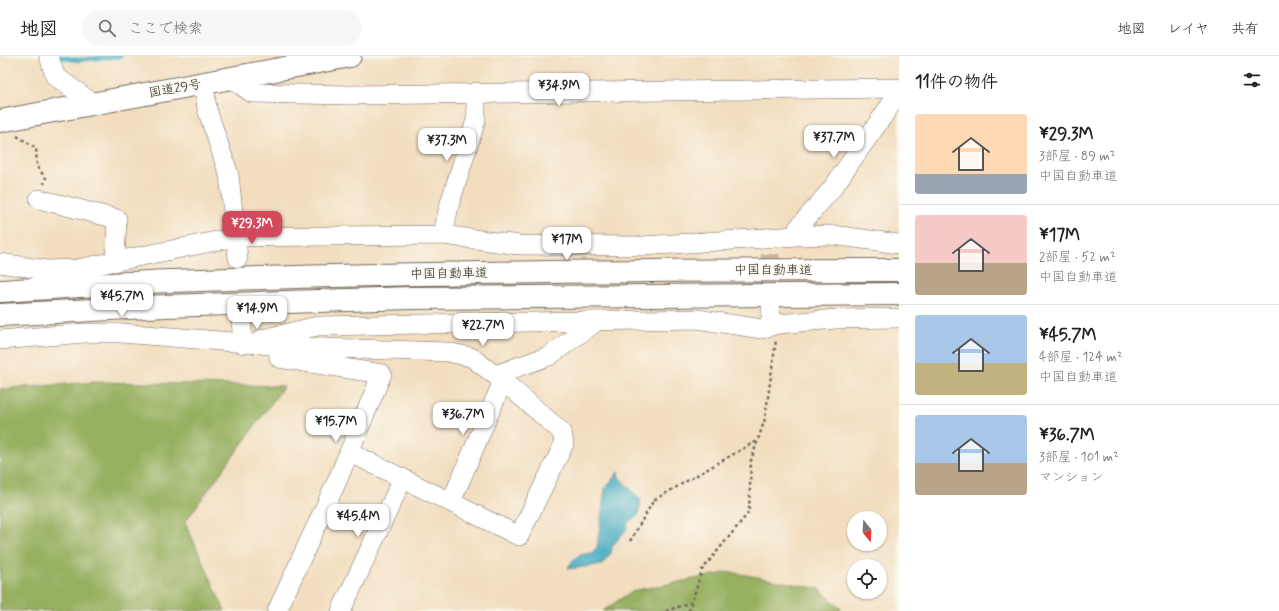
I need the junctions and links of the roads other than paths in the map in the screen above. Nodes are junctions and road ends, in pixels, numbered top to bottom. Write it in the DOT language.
graph roads {
  1 [pos="350,56"];
  2 [pos="50,59"];
  3 [pos="232,79"];
  4 [pos="204,83"];
  5 [pos="899,88"];
  6 [pos="476,92"];
  7 [pos="899,93"];
  8 [pos="94,104"];
  9 [pos="5,120"];
  10 [pos="39,199"];
  11 [pos="443,235"];
  12 [pos="236,236"];
  13 [pos="797,236"];
  14 [pos="899,244"];
  15 [pos="238,258"];
  16 [pos="115,262"];
  17 [pos="0,263"];
  18 [pos="899,270"];
  19 [pos="0,291"];
  20 [pos="899,294"];
  21 [pos="0,315"];
  22 [pos="899,318"];
  23 [pos="241,319"];
  24 [pos="597,321"];
  25 [pos="0,340"];
  26 [pos="243,344"];
  27 [pos="277,346"];
  28 [pos="499,378"];
  29 [pos="349,452"];
  30 [pos="402,478"];
  31 [pos="451,502"];
  32 [pos="277,611"];
  33 [pos="341,611"];
  1 -- 3 [label="highway, 国道29号"];
  2 -- 8 [label="street"];
  3 -- 4 [label="highway, 国道29号"];
  3 -- 6 [label="street"];
  4 -- 8 [label="highway, 国道29号"];
  4 -- 12 [label="street"];
  5 -- 6 [label="street"];
  6 -- 11 [label="street"];
  7 -- 13 [label="street"];
  8 -- 9 [label="highway, 国道29号"];
  10 -- 16 [label="street"];
  11 -- 12 [label="street"];
  11 -- 13 [label="street"];
  12 -- 15 [label="street"];
  12 -- 16 [label="street"];
  13 -- 14 [label="street"];
  16 -- 17 [label="street"];
  18 -- 19 [label="highway, 中国自動車道"];
  20 -- 21 [label="highway, 中国自動車道"];
  22 -- 24 [label="street"];
  23 -- 26 [label="street"];
  24 -- 26 [label="street"];
  24 -- 28 [label="street"];
  25 -- 26 [label="street"];
  26 -- 27 [label="street"];
  27 -- 28 [label="street"];
  27 -- 29 [label="street"];
  28 -- 31 [label="street"];
  28 -- 31 [label="street"];
  29 -- 30 [label="street"];
  29 -- 32 [label="street"];
  30 -- 31 [label="street"];
  30 -- 33 [label="street"];
}
